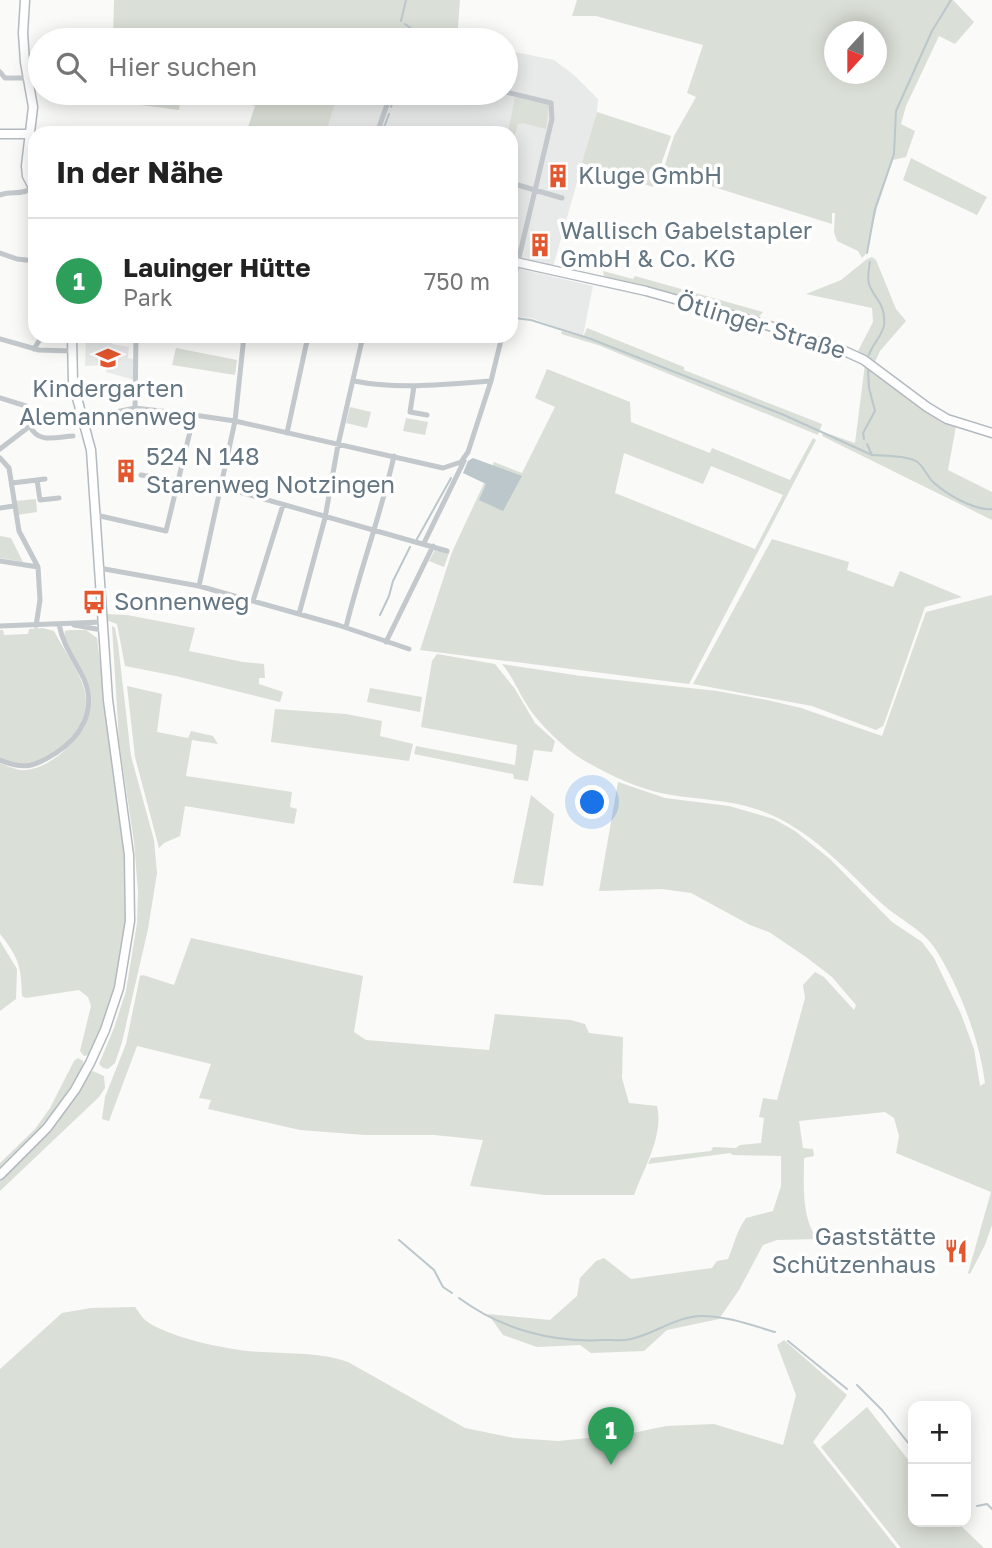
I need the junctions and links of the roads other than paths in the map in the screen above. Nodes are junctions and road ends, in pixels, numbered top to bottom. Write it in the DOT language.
graph roads {
  1 [pos="25,0"];
  2 [pos="0,72"];
  3 [pos="27,78"];
  4 [pos="28,83"];
  5 [pos="518,95"];
  6 [pos="33,105"];
  7 [pos="387,105"];
  8 [pos="29,126"];
  9 [pos="379,126"];
  10 [pos="0,134"];
  11 [pos="28,134"];
  12 [pos="518,185"];
  13 [pos="536,191"];
  14 [pos="28,192"];
  15 [pos="0,195"];
  16 [pos="562,198"];
  17 [pos="518,249"];
  18 [pos="0,253"];
  19 [pos="28,261"];
  20 [pos="518,263"];
  21 [pos="0,340"];
  22 [pos="38,343"];
  23 [pos="72,343"];
  24 [pos="136,343"];
  25 [pos="243,343"];
  26 [pos="306,343"];
  27 [pos="362,343"];
  28 [pos="500,343"];
  29 [pos="34,349"];
  30 [pos="72,351"];
  31 [pos="354,381"];
  32 [pos="491,381"];
  33 [pos="414,387"];
  34 [pos="0,398"];
  35 [pos="135,408"];
  36 [pos="194,415"];
  37 [pos="427,415"];
  38 [pos="83,419"];
  39 [pos="235,421"];
  40 [pos="30,426"];
  41 [pos="287,433"];
  42 [pos="992,433"];
  43 [pos="73,436"];
  44 [pos="338,445"];
  45 [pos="0,449"];
  46 [pos="468,452"];
  47 [pos="394,456"];
  48 [pos="0,458"];
  49 [pos="141,475"];
  50 [pos="45,479"];
  51 [pos="37,480"];
  52 [pos="178,481"];
  53 [pos="12,483"];
  54 [pos="222,487"];
  55 [pos="58,498"];
  56 [pos="284,505"];
  57 [pos="14,506"];
  58 [pos="381,506"];
  59 [pos="0,508"];
  60 [pos="390,508"];
  61 [pos="96,515"];
  62 [pos="325,518"];
  63 [pos="372,529"];
  64 [pos="424,543"];
  65 [pos="433,546"];
  66 [pos="447,551"];
  67 [pos="0,561"];
  68 [pos="38,567"];
  69 [pos="99,568"];
  70 [pos="199,586"];
  71 [pos="253,601"];
  72 [pos="299,614"];
  73 [pos="59,624"];
  74 [pos="0,626"];
  75 [pos="36,626"];
  76 [pos="102,626"];
  77 [pos="346,627"];
  78 [pos="386,642"];
  79 [pos="409,649"];
  80 [pos="0,760"];
  81 [pos="0,1175"];
  1 -- 3 [label="main road"];
  2 -- 3 [label="street"];
  3 -- 4 [label="main road"];
  5 -- 13 [label="street"];
  6 -- 8 [label="main road"];
  7 -- 9 [label="street"];
  10 -- 11 [label="main road"];
  12 -- 13 [label="street"];
  13 -- 16 [label="street"];
  13 -- 17 [label="street"];
  14 -- 15 [label="street"];
  18 -- 19 [label="street"];
  20 -- 42 [label="main road, Ötlinger Straße"];
  21 -- 29 [label="street"];
  22 -- 29 [label="street"];
  23 -- 30 [label="main road"];
  24 -- 35 [label="street"];
  25 -- 39 [label="street"];
  26 -- 41 [label="street"];
  27 -- 31 [label="street"];
  28 -- 32 [label="street"];
  29 -- 30 [label="street"];
  30 -- 38 [label="main road"];
  31 -- 33 [label="street"];
  31 -- 44 [label="street"];
  32 -- 33 [label="street"];
  32 -- 46 [label="street"];
  33 -- 37 [label="street"];
  34 -- 40 [label="street"];
  35 -- 36 [label="street"];
  35 -- 38 [label="street"];
  36 -- 39 [label="street"];
  36 -- 52 [label="street"];
  38 -- 61 [label="main road"];
  39 -- 41 [label="street"];
  39 -- 54 [label="street"];
  40 -- 43 [label="street"];
  40 -- 45 [label="street"];
  41 -- 44 [label="street"];
  44 -- 47 [label="street"];
  44 -- 62 [label="street"];
  46 -- 47 [label="street"];
  46 -- 64 [label="street"];
  47 -- 58 [label="street"];
  48 -- 53 [label="street"];
  49 -- 52 [label="street"];
  50 -- 51 [label="street"];
  51 -- 53 [label="street"];
  51 -- 55 [label="street"];
  52 -- 61 [label="street"];
  53 -- 57 [label="street"];
  54 -- 56 [label="street"];
  54 -- 70 [label="street"];
  56 -- 62 [label="street"];
  56 -- 71 [label="street"];
  57 -- 59 [label="street"];
  57 -- 68 [label="street"];
  58 -- 60 [label="street"];
  58 -- 63 [label="street"];
  61 -- 69 [label="main road"];
  62 -- 63 [label="street"];
  62 -- 72 [label="street"];
  63 -- 64 [label="street"];
  63 -- 77 [label="street"];
  64 -- 65 [label="street"];
  65 -- 66 [label="street"];
  65 -- 78 [label="street"];
  67 -- 68 [label="street"];
  68 -- 75 [label="street"];
  69 -- 70 [label="street"];
  69 -- 76 [label="main road"];
  70 -- 71 [label="street"];
  71 -- 72 [label="street"];
  72 -- 77 [label="street"];
  73 -- 75 [label="street"];
  73 -- 76 [label="street"];
  73 -- 80 [label="street"];
  74 -- 75 [label="street"];
  76 -- 81 [label="main road"];
  77 -- 78 [label="street"];
  78 -- 79 [label="street"];
}
